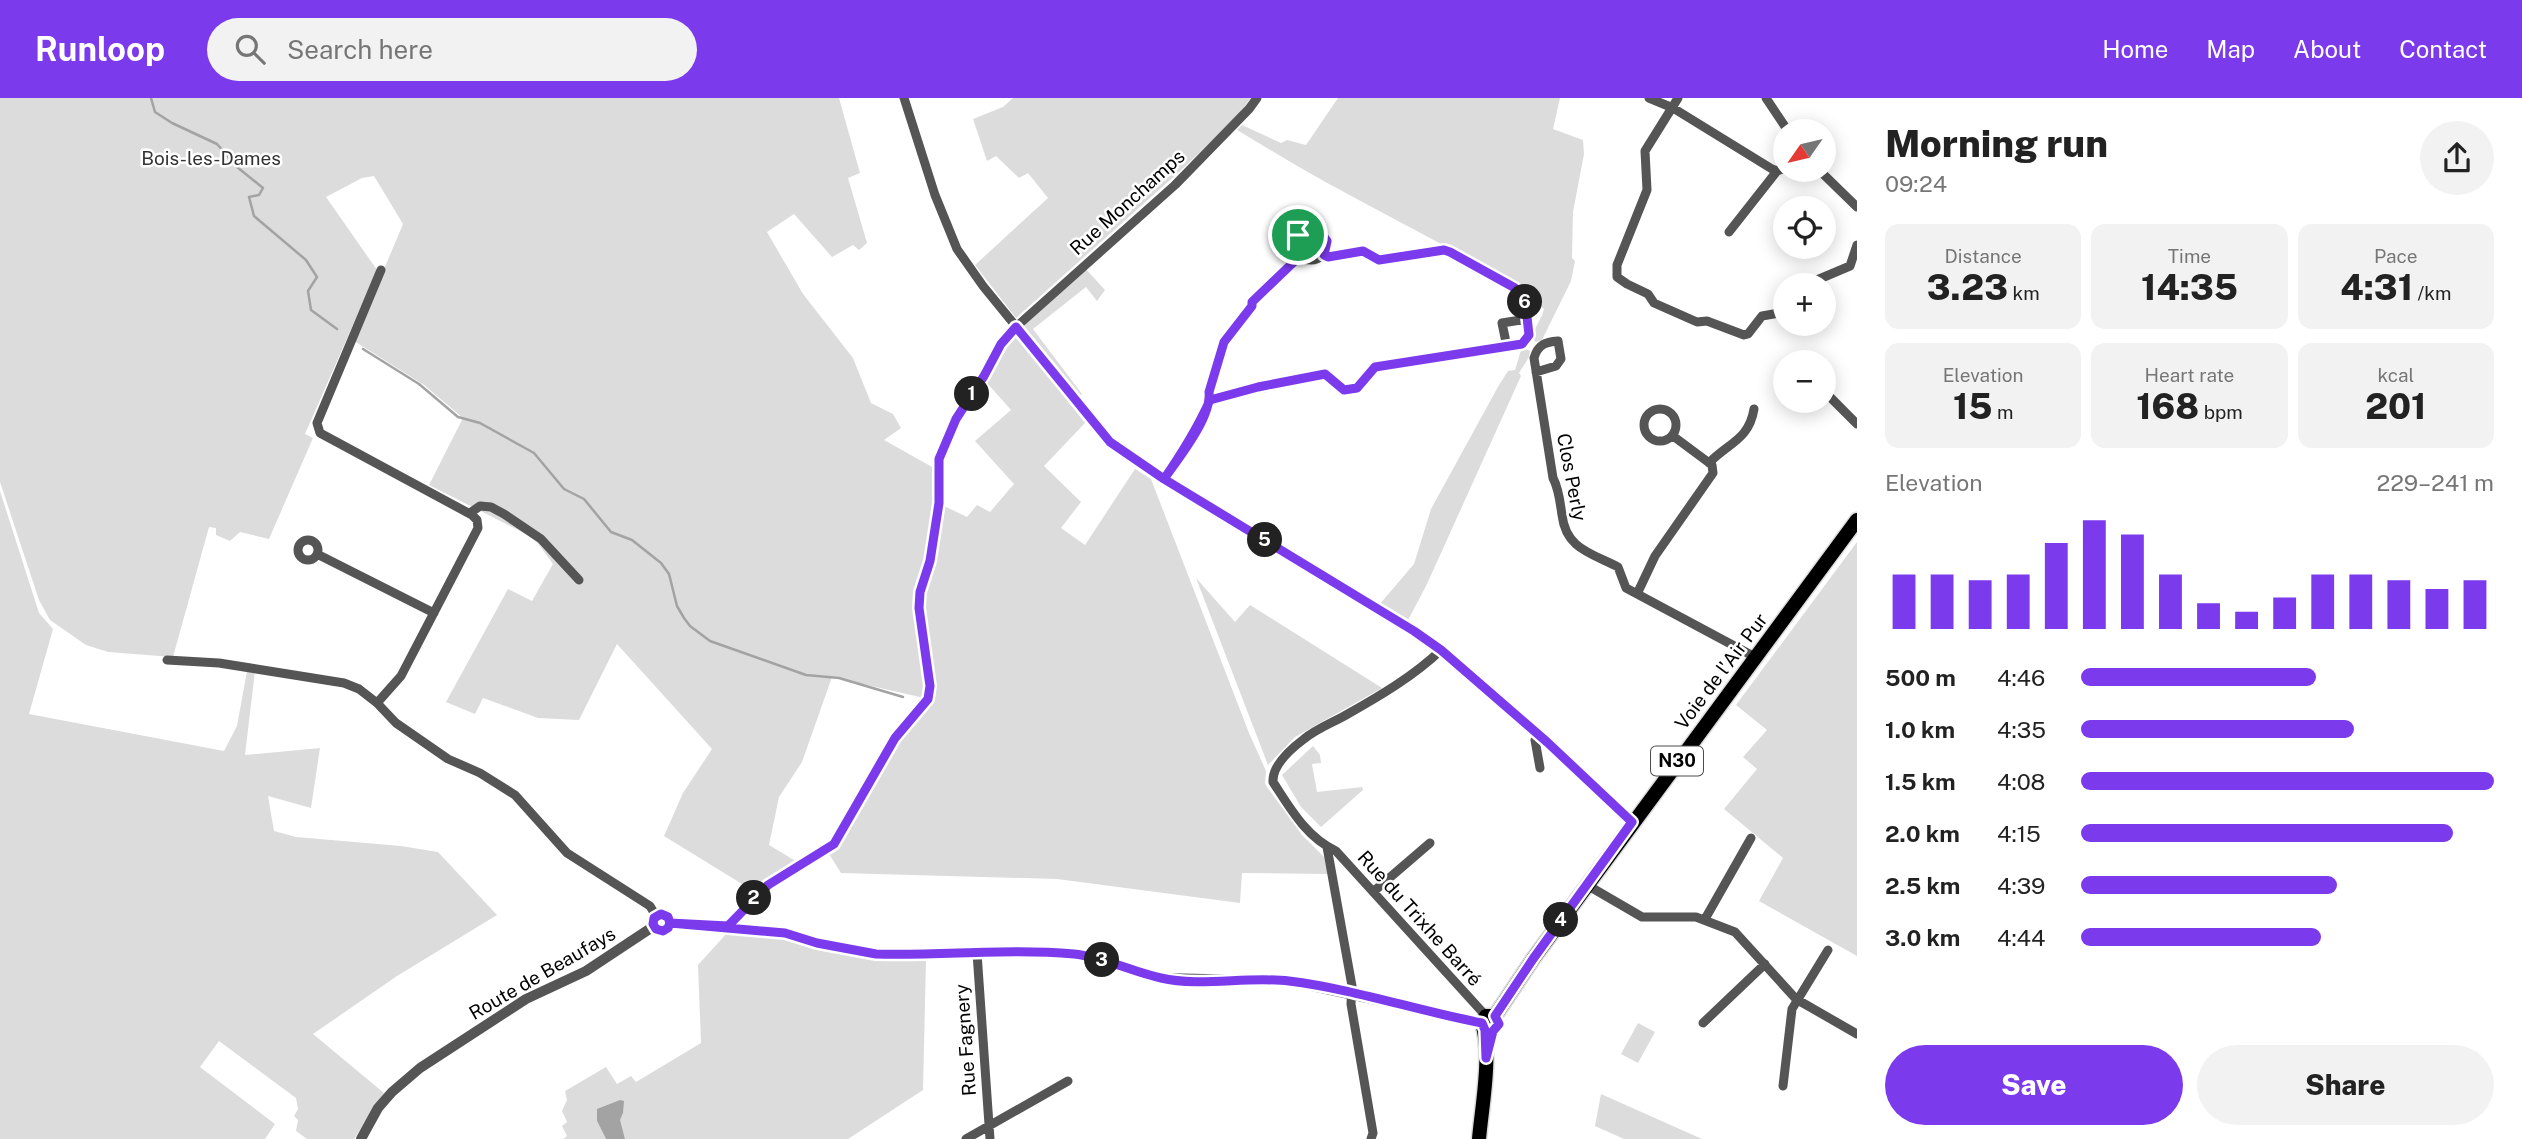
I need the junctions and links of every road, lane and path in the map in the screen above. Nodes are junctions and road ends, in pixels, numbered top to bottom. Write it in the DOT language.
graph roads {
  1 [pos="904,98"];
  2 [pos="1257,98"];
  3 [pos="1648,98"];
  4 [pos="1678,98"];
  5 [pos="1766,98"];
  6 [pos="1673,108"];
  7 [pos="1780,119"];
  8 [pos="1773,165"];
  9 [pos="1773,180"];
  10 [pos="1831,182"];
  11 [pos="1857,207"];
  12 [pos="1729,232"];
  13 [pos="1857,245"];
  14 [pos="1324,255"];
  15 [pos="1300,256"];
  16 [pos="381,270"];
  17 [pos="1833,273"];
  18 [pos="1773,314"];
  19 [pos="1527,319"];
  20 [pos="1016,327"];
  21 [pos="1507,347"];
  22 [pos="1536,372"];
  23 [pos="1210,400"];
  24 [pos="1836,403"];
  25 [pos="1754,409"];
  26 [pos="1857,424"];
  27 [pos="1673,436"];
  28 [pos="1709,463"];
  29 [pos="1164,479"];
  30 [pos="470,513"];
  31 [pos="1857,520"];
  32 [pos="317,554"];
  33 [pos="579,580"];
  34 [pos="1637,594"];
  35 [pos="434,613"];
  36 [pos="1441,650"];
  37 [pos="1755,657"];
  38 [pos="167,660"];
  39 [pos="377,703"];
  40 [pos="1538,735"];
  41 [pos="1540,768"];
  42 [pos="1632,822"];
  43 [pos="1751,838"];
  44 [pos="1430,843"];
  45 [pos="1327,847"];
  46 [pos="1587,885"];
  47 [pos="1373,892"];
  48 [pos="1705,919"];
  49 [pos="655,921"];
  50 [pos="728,926"];
  51 [pos="1828,950"];
  52 [pos="977,953"];
  53 [pos="1765,964"];
  54 [pos="1353,994"];
  55 [pos="1796,999"];
  56 [pos="1488,1023"];
  57 [pos="1703,1023"];
  58 [pos="1857,1034"];
  59 [pos="1068,1081"];
  60 [pos="1783,1086"];
  61 [pos="988,1124"];
  62 [pos="361,1139"];
  63 [pos="966,1139"];
  64 [pos="990,1139"];
  65 [pos="1371,1139"];
  66 [pos="1479,1139"];
  1 -- 20 [label="street"];
  2 -- 20 [label="street, Rue Monchamps"];
  3 -- 6 [label="street"];
  4 -- 6 [label="street"];
  5 -- 7 [label="street"];
  6 -- 8 [label="street"];
  6 -- 18 [label="street"];
  9 -- 12 [label="street"];
  10 -- 11 [label="street"];
  13 -- 17 [label="street"];
  14 -- 15 [label="street"];
  14 -- 15 [label="street"];
  14 -- 19 [label="street"];
  15 -- 23 [label="street"];
  16 -- 30 [label="street"];
  19 -- 21 [label="street"];
  19 -- 21 [label="street"];
  20 -- 29 [label="street"];
  20 -- 50 [label="street, Rue Monchamps"];
  21 -- 23 [label="street"];
  22 -- 34 [label="street, Clos Perly"];
  23 -- 29 [label="street"];
  24 -- 26 [label="street"];
  25 -- 28 [label="street"];
  27 -- 28 [label="street"];
  28 -- 34 [label="street"];
  29 -- 36 [label="street"];
  30 -- 33 [label="street"];
  30 -- 35 [label="street"];
  31 -- 37 [label="main road, Voie de l'Air Pur / N30"];
  32 -- 35 [label="street"];
  34 -- 37 [label="street, Clos Perly"];
  35 -- 39 [label="street"];
  36 -- 40 [label="street"];
  36 -- 45 [label="street, Rue du Trixhe Barré"];
  37 -- 42 [label="main road, Voie de l'Air Pur / N30"];
  38 -- 39 [label="street"];
  39 -- 49 [label="street"];
  40 -- 41 [label="street"];
  40 -- 42 [label="street"];
  42 -- 46 [label="main road, Voie de l'Air Pur / N30"];
  43 -- 48 [label="street"];
  44 -- 47 [label="street"];
  45 -- 47 [label="street, Rue du Trixhe Barré"];
  45 -- 54 [label="street"];
  46 -- 48 [label="street"];
  46 -- 56 [label="main road, Voie de l'Air Pur / N30"];
  47 -- 56 [label="street, Rue du Trixhe Barré"];
  48 -- 53 [label="street"];
  49 -- 50 [label="street"];
  49 -- 62 [label="street, Route de Beaufays"];
  50 -- 52 [label="street"];
  51 -- 55 [label="street"];
  52 -- 54 [label="street"];
  52 -- 61 [label="street, Rue Fagnery"];
  53 -- 55 [label="street"];
  53 -- 57 [label="street"];
  54 -- 56 [label="street"];
  54 -- 65 [label="street"];
  55 -- 58 [label="street"];
  55 -- 60 [label="street"];
  56 -- 66 [label="main road"];
  59 -- 61 [label="street"];
  61 -- 63 [label="street"];
  61 -- 64 [label="street, Rue Fagnery"];
}
